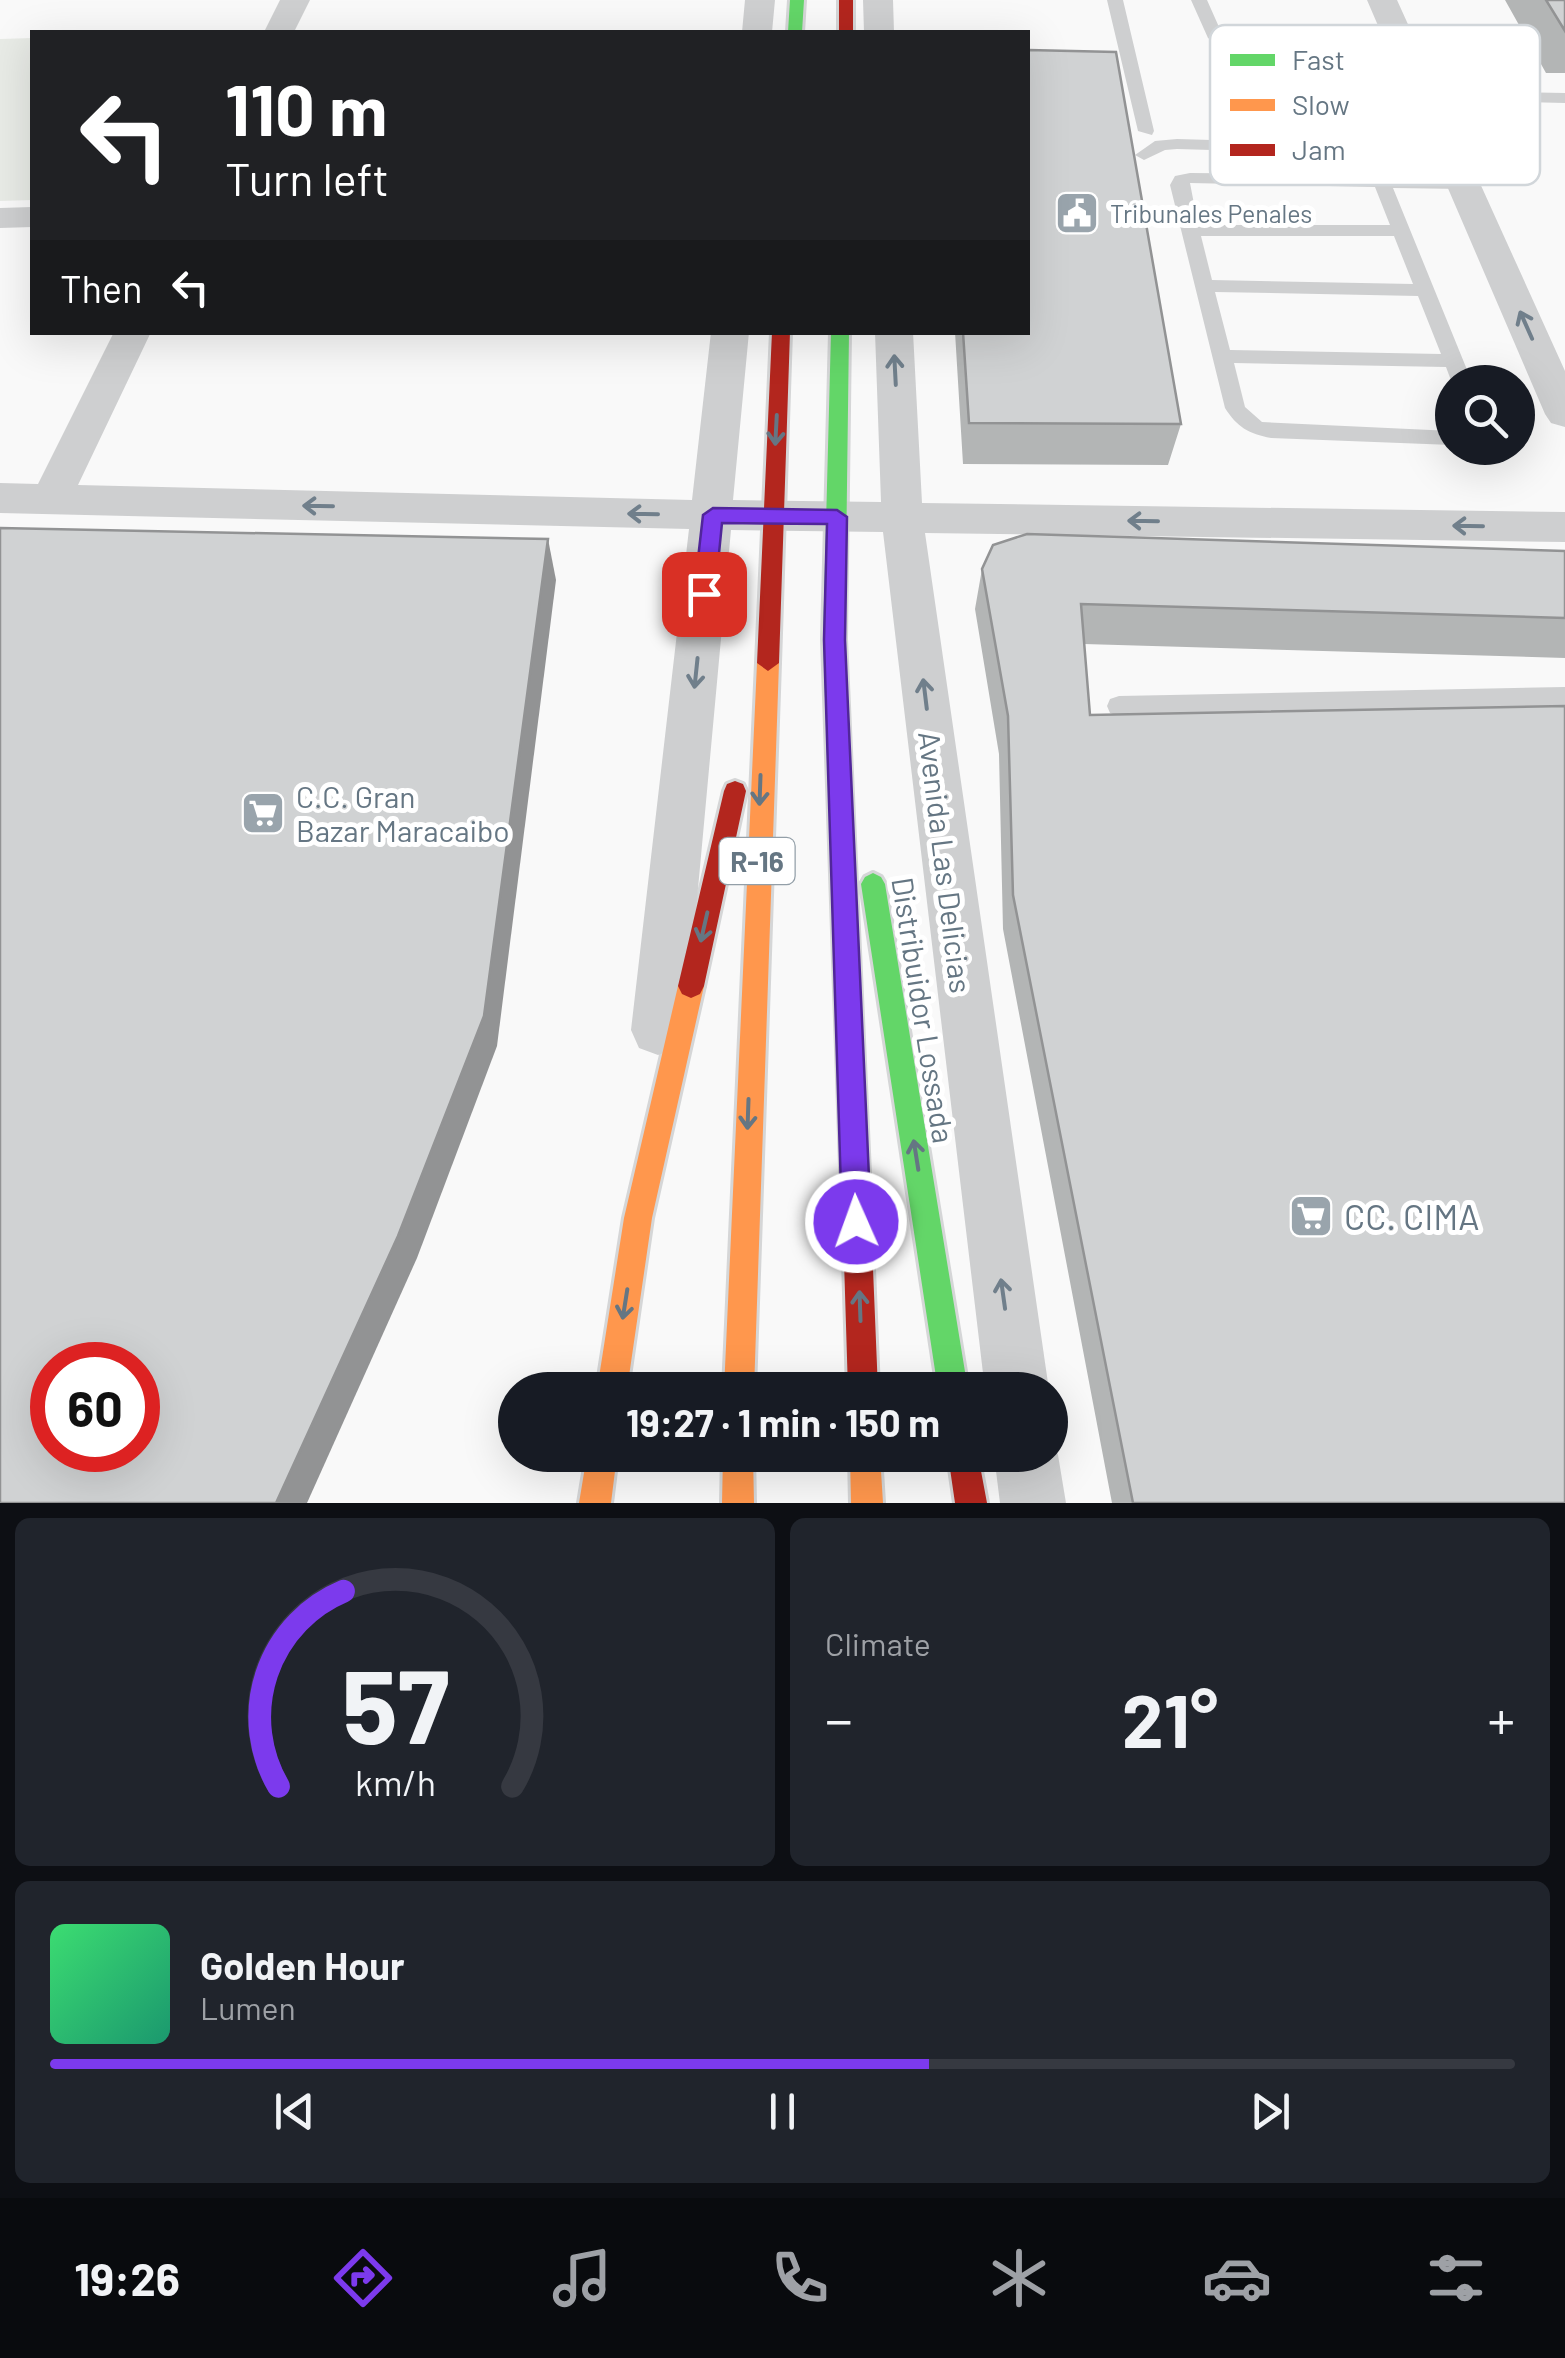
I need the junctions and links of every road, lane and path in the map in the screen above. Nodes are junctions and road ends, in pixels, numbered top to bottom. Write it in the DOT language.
graph roads {
  1 [pos="295,0"];
  2 [pos="760,0"];
  3 [pos="796,0"];
  4 [pos="846,0"];
  5 [pos="878,0"];
  6 [pos="1115,0"];
  7 [pos="1199,0"];
  8 [pos="1382,0"];
  9 [pos="1210,25"];
  10 [pos="1393,25"];
  11 [pos="280,30"];
  12 [pos="757,30"];
  13 [pos="795,30"];
  14 [pos="846,30"];
  15 [pos="879,30"];
  16 [pos="1540,97"];
  17 [pos="1565,98"];
  18 [pos="1146,131"];
  19 [pos="1210,145"];
  20 [pos="1144,155"];
  21 [pos="1210,180"];
  22 [pos="1383,185"];
  23 [pos="1463,185"];
  24 [pos="30,217"];
  25 [pos="0,218"];
  26 [pos="1190,230"];
  27 [pos="1401,231"];
  28 [pos="1204,286"];
  29 [pos="1425,290"];
  30 [pos="132,335"];
  31 [pos="730,335"];
  32 [pos="781,335"];
  33 [pos="840,335"];
  34 [pos="894,335"];
  35 [pos="1222,356"];
  36 [pos="1454,361"];
  37 [pos="1456,365"];
  38 [pos="1565,414"];
  39 [pos="1435,437"];
  40 [pos="0,498"];
  41 [pos="51,500"];
  42 [pos="713,515"];
  43 [pos="772,516"];
  44 [pos="837,517"];
  45 [pos="902,518"];
  46 [pos="1565,527"];
  47 [pos="834,640"];
  48 [pos="765,662"];
  49 [pos="1565,697"];
  50 [pos="1119,706"];
  51 [pos="638,1218"];
  52 [pos="615,1372"];
  53 [pos="739,1372"];
  54 [pos="862,1372"];
  55 [pos="950,1372"];
  56 [pos="1014,1372"];
  57 [pos="600,1472"];
  58 [pos="738,1472"];
  59 [pos="866,1472"];
  60 [pos="966,1472"];
  61 [pos="1028,1472"];
  62 [pos="595,1503"];
  63 [pos="738,1503"];
  64 [pos="867,1503"];
  65 [pos="971,1503"];
  66 [pos="1033,1503"];
  1 -- 11 [label="street"];
  2 -- 12 [label="street"];
  3 -- 13 [label="main road"];
  4 -- 14 [label="main road"];
  5 -- 15 [label="street"];
  6 -- 18 [label="lane"];
  7 -- 9 [label="lane"];
  8 -- 10 [label="street"];
  16 -- 17 [label="lane"];
  19 -- 20 [label="lane"];
  21 -- 26 [label="lane"];
  22 -- 27 [label="lane"];
  38 -- 23 [label="street, one-way"];
  24 -- 25 [label="street"];
  26 -- 27 [label="lane"];
  26 -- 28 [label="lane"];
  27 -- 29 [label="lane"];
  28 -- 29 [label="lane"];
  28 -- 35 [label="lane"];
  29 -- 36 [label="lane"];
  30 -- 41 [label="street"];
  31 -- 42 [label="street, R-16"];
  32 -- 43 [label="main road, R-16, one-way"];
  33 -- 44 [label="main road"];
  45 -- 34 [label="street, Avenida Las Delicias, one-way"];
  35 -- 36 [label="lane"];
  35 -- 39 [label="lane"];
  36 -- 37 [label="lane"];
  40 -- 41 [label="street"];
  42 -- 41 [label="street, one-way"];
  42 -- 43 [label="street"];
  42 -- 51 [label="street, R-16, one-way"];
  43 -- 44 [label="street"];
  43 -- 48 [label="main road, R-16"];
  44 -- 45 [label="street"];
  44 -- 47 [label="main road"];
  46 -- 45 [label="street, one-way"];
  56 -- 45 [label="street, Avenida Las Delicias, one-way"];
  54 -- 47 [label="main road, one-way"];
  55 -- 47 [label="main road, Distribuidor Lossada, one-way"];
  48 -- 51 [label="main road, one-way"];
  48 -- 53 [label="main road, R-16, one-way"];
  49 -- 50 [label="lane"];
  51 -- 52 [label="main road, one-way"];
  57 -- 62 [label="main road"];
  58 -- 63 [label="main road"];
  59 -- 64 [label="main road"];
  60 -- 65 [label="main road"];
  61 -- 66 [label="street"];
}
